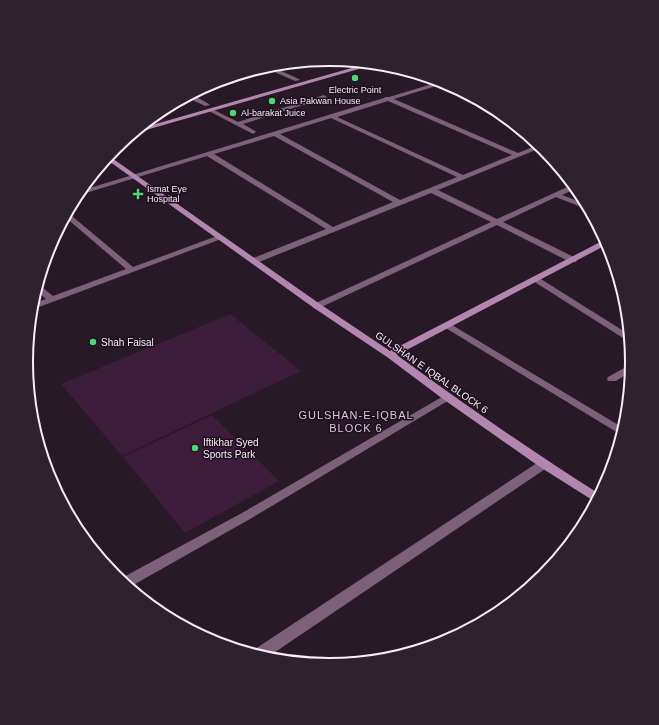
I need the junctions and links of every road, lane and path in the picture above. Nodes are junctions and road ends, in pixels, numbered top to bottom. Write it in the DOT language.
graph roads {
  1 [pos="344,67"];
  2 [pos="356,68"];
  3 [pos="277,71"];
  4 [pos="297,80"];
  5 [pos="433,85"];
  6 [pos="324,97"];
  7 [pos="387,98"];
  8 [pos="194,99"];
  9 [pos="208,108"];
  10 [pos="331,116"];
  11 [pos="161,119"];
  12 [pos="237,124"];
  13 [pos="149,127"];
  14 [pos="253,132"];
  15 [pos="273,134"];
  16 [pos="534,149"];
  17 [pos="208,154"];
  18 [pos="517,155"];
  19 [pos="113,161"];
  20 [pos="134,176"];
  21 [pos="462,177"];
  22 [pos="570,189"];
  23 [pos="88,190"];
  24 [pos="432,190"];
  25 [pos="557,195"];
  26 [pos="400,203"];
  27 [pos="580,205"];
  28 [pos="71,218"];
  29 [pos="497,222"];
  30 [pos="333,230"];
  31 [pos="220,238"];
  32 [pos="602,246"];
  33 [pos="574,260"];
  34 [pos="254,261"];
  35 [pos="132,270"];
  36 [pos="536,279"];
  37 [pos="42,291"];
  38 [pos="51,299"];
  39 [pos="39,304"];
  40 [pos="316,306"];
  41 [pos="447,325"];
  42 [pos="624,336"];
  43 [pos="390,355"];
  44 [pos="626,371"];
  45 [pos="612,379"];
  46 [pos="447,397"];
  47 [pos="618,429"];
  48 [pos="544,464"];
  49 [pos="594,496"];
  50 [pos="129,581"];
  51 [pos="264,651"];
  1 -- 4 [label="street"];
  2 -- 9 [label="street"];
  3 -- 4 [label="street"];
  4 -- 9 [label="street"];
  5 -- 7 [label="street"];
  6 -- 12 [label="street"];
  7 -- 10 [label="street"];
  7 -- 18 [label="street"];
  8 -- 9 [label="street"];
  9 -- 11 [label="street"];
  9 -- 12 [label="street"];
  9 -- 13 [label="street"];
  10 -- 15 [label="street"];
  10 -- 21 [label="street"];
  12 -- 14 [label="street"];
  15 -- 17 [label="street"];
  15 -- 26 [label="street"];
  16 -- 18 [label="street"];
  17 -- 20 [label="street"];
  17 -- 30 [label="street"];
  18 -- 21 [label="street"];
  19 -- 20 [label="street, GULSHAN E IQBAL BLOCK 6"];
  20 -- 23 [label="street"];
  20 -- 31 [label="street, GULSHAN E IQBAL BLOCK 6"];
  21 -- 24 [label="street"];
  22 -- 25 [label="street"];
  24 -- 26 [label="street"];
  24 -- 29 [label="street"];
  25 -- 27 [label="street"];
  25 -- 29 [label="street"];
  26 -- 30 [label="street"];
  28 -- 35 [label="street"];
  29 -- 33 [label="street"];
  29 -- 40 [label="street"];
  30 -- 34 [label="street"];
  31 -- 34 [label="street, GULSHAN E IQBAL BLOCK 6"];
  31 -- 35 [label="street"];
  32 -- 33 [label="street"];
  33 -- 36 [label="street"];
  34 -- 40 [label="street, GULSHAN E IQBAL BLOCK 6"];
  35 -- 38 [label="street"];
  36 -- 41 [label="street"];
  36 -- 42 [label="street"];
  37 -- 38 [label="street"];
  38 -- 39 [label="street"];
  40 -- 43 [label="street, GULSHAN E IQBAL BLOCK 6"];
  41 -- 43 [label="street"];
  41 -- 47 [label="street"];
  43 -- 46 [label="street, GULSHAN E IQBAL BLOCK 6"];
  44 -- 45 [label="street"];
  46 -- 48 [label="street, GULSHAN E IQBAL BLOCK 6"];
  46 -- 50 [label="street"];
  48 -- 49 [label="street, GULSHAN E IQBAL BLOCK 6"];
  48 -- 51 [label="street"];
}
